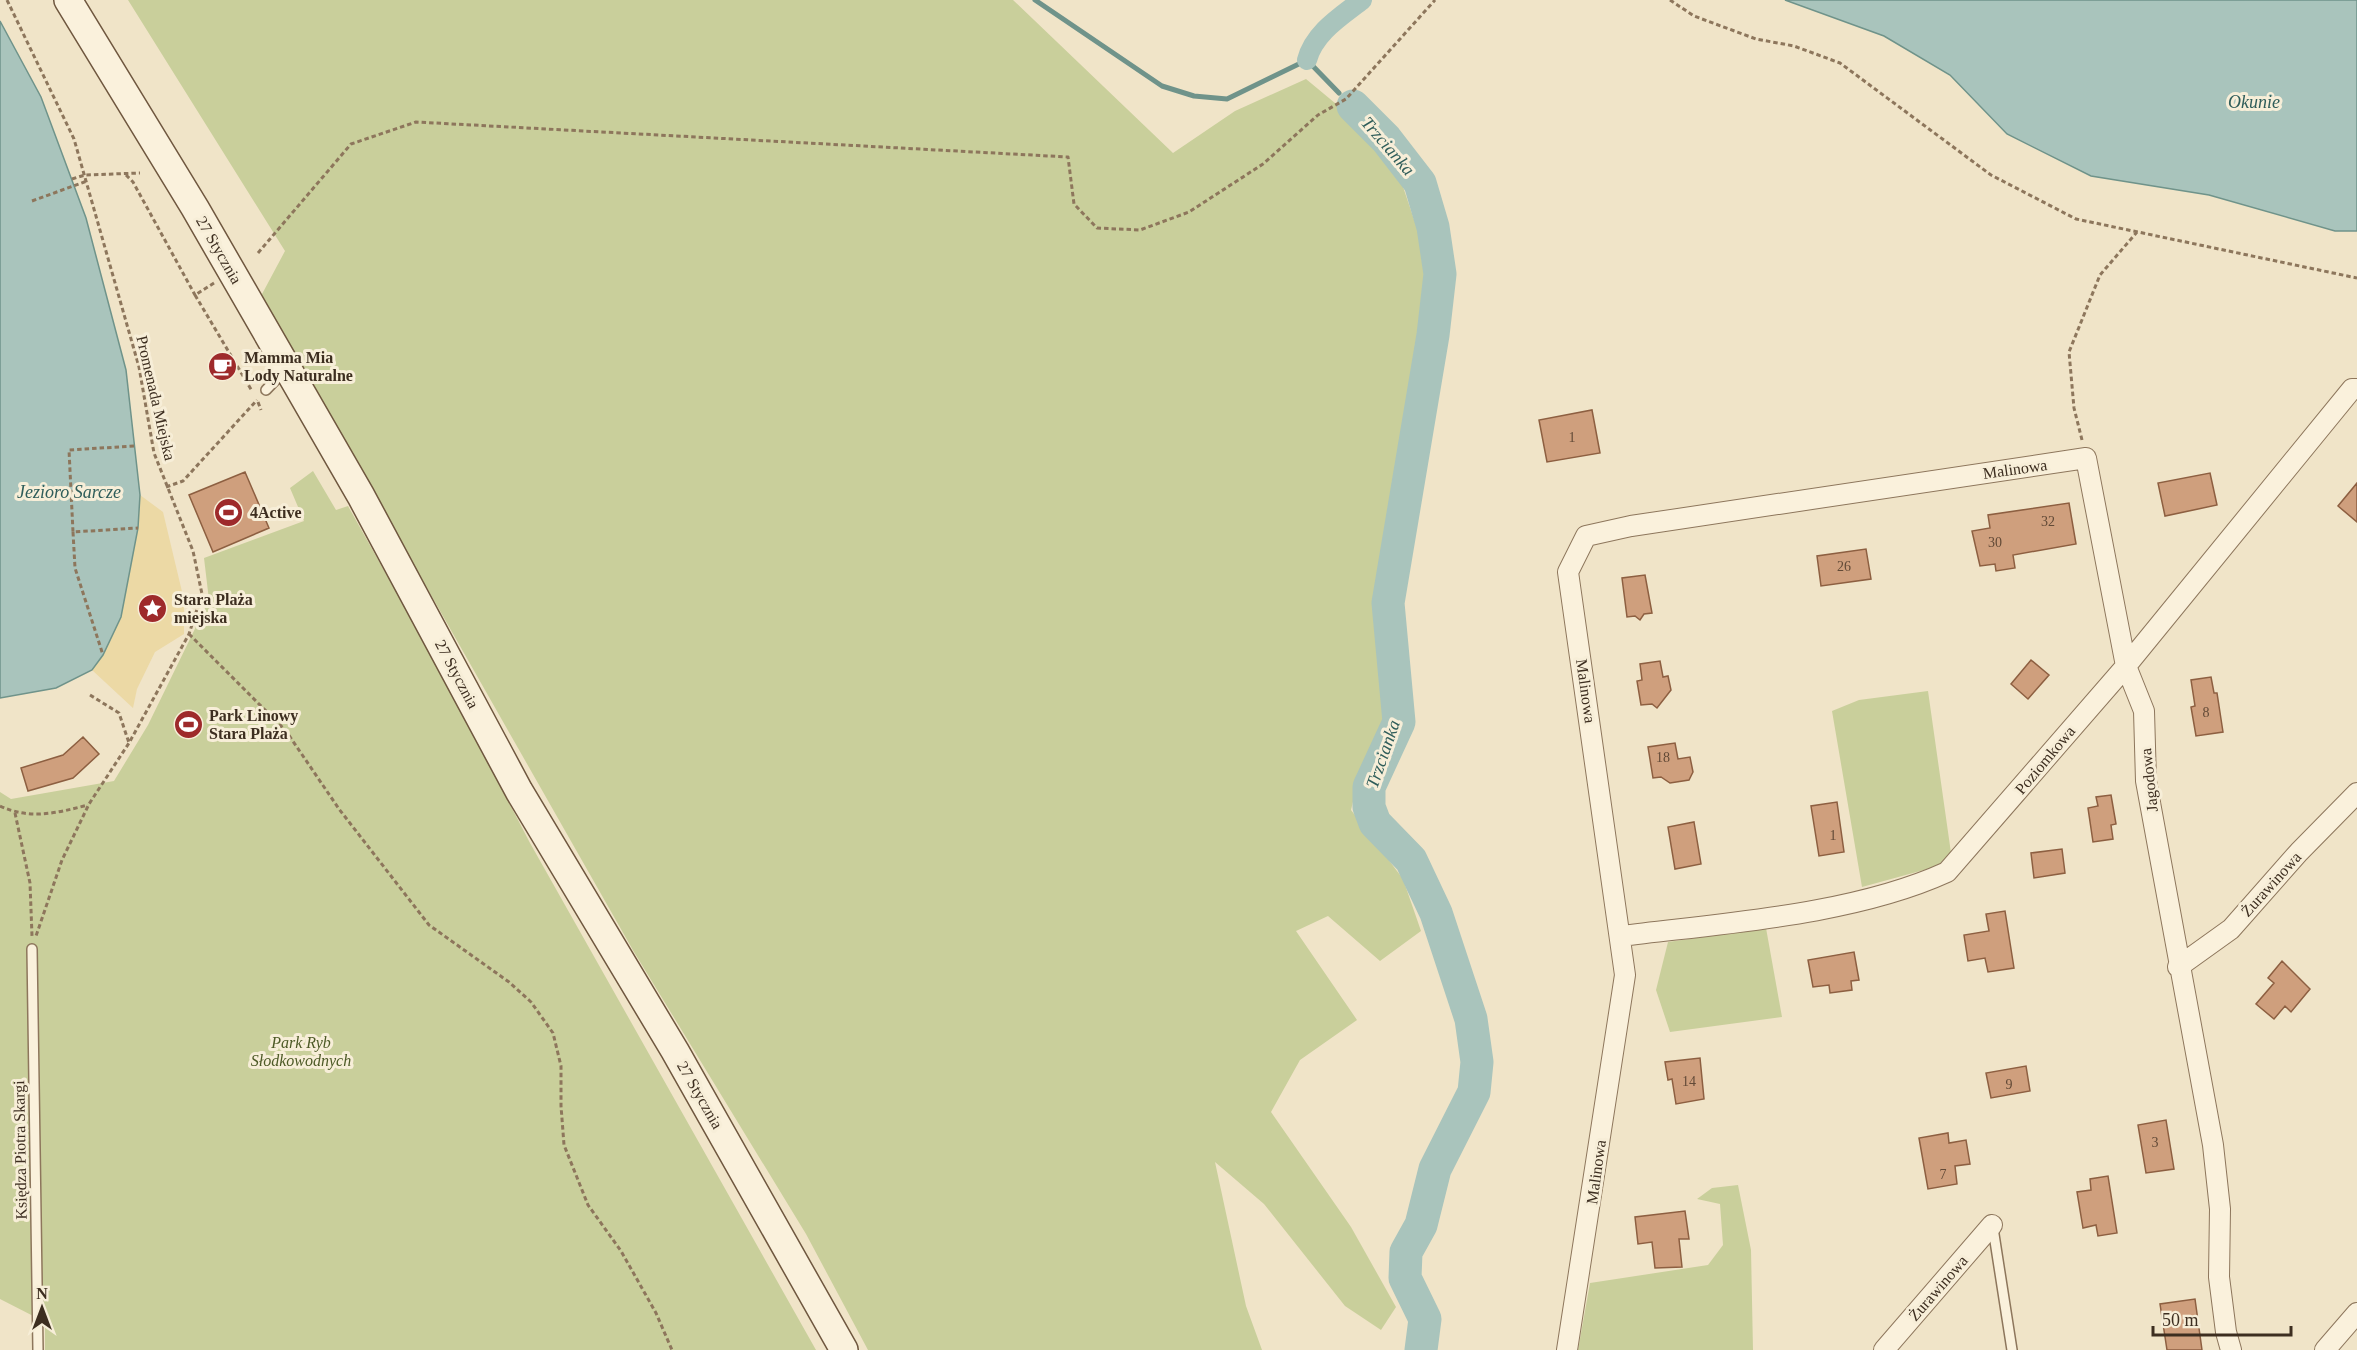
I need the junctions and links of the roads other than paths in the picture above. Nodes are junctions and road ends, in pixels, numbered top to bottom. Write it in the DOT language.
graph roads {
  1 [pos="68,0"];
  2 [pos="287,367"];
  3 [pos="2355,389"];
  4 [pos="266,390"];
  5 [pos="2086,458"];
  6 [pos="2126,666"];
  7 [pos="2357,793"];
  8 [pos="1621,936"];
  9 [pos="32,949"];
  10 [pos="2178,967"];
  11 [pos="1992,1225"];
  12 [pos="2357,1313"];
  13 [pos="38,1350"];
  14 [pos="844,1350"];
  15 [pos="1567,1350"];
  16 [pos="1884,1350"];
  17 [pos="2012,1350"];
  18 [pos="2231,1350"];
  19 [pos="2325,1350"];
  1 -- 2 [label="main road, 27 Stycznia"];
  2 -- 4 [label="lane"];
  2 -- 14 [label="main road, 27 Stycznia"];
  3 -- 6 [label="street, Poziomkowa"];
  5 -- 6 [label="street, Jagodowa"];
  5 -- 8 [label="street, Malinowa"];
  6 -- 8 [label="street, Poziomkowa"];
  6 -- 10 [label="street, Jagodowa"];
  7 -- 10 [label="street, Żurawinowa"];
  8 -- 15 [label="street, Malinowa"];
  9 -- 13 [label="lane, Księdza Piotra Skargi"];
  10 -- 18 [label="street, Jagodowa"];
  11 -- 16 [label="street, Żurawinowa"];
  11 -- 17 [label="lane"];
  12 -- 19 [label="street"];
}
